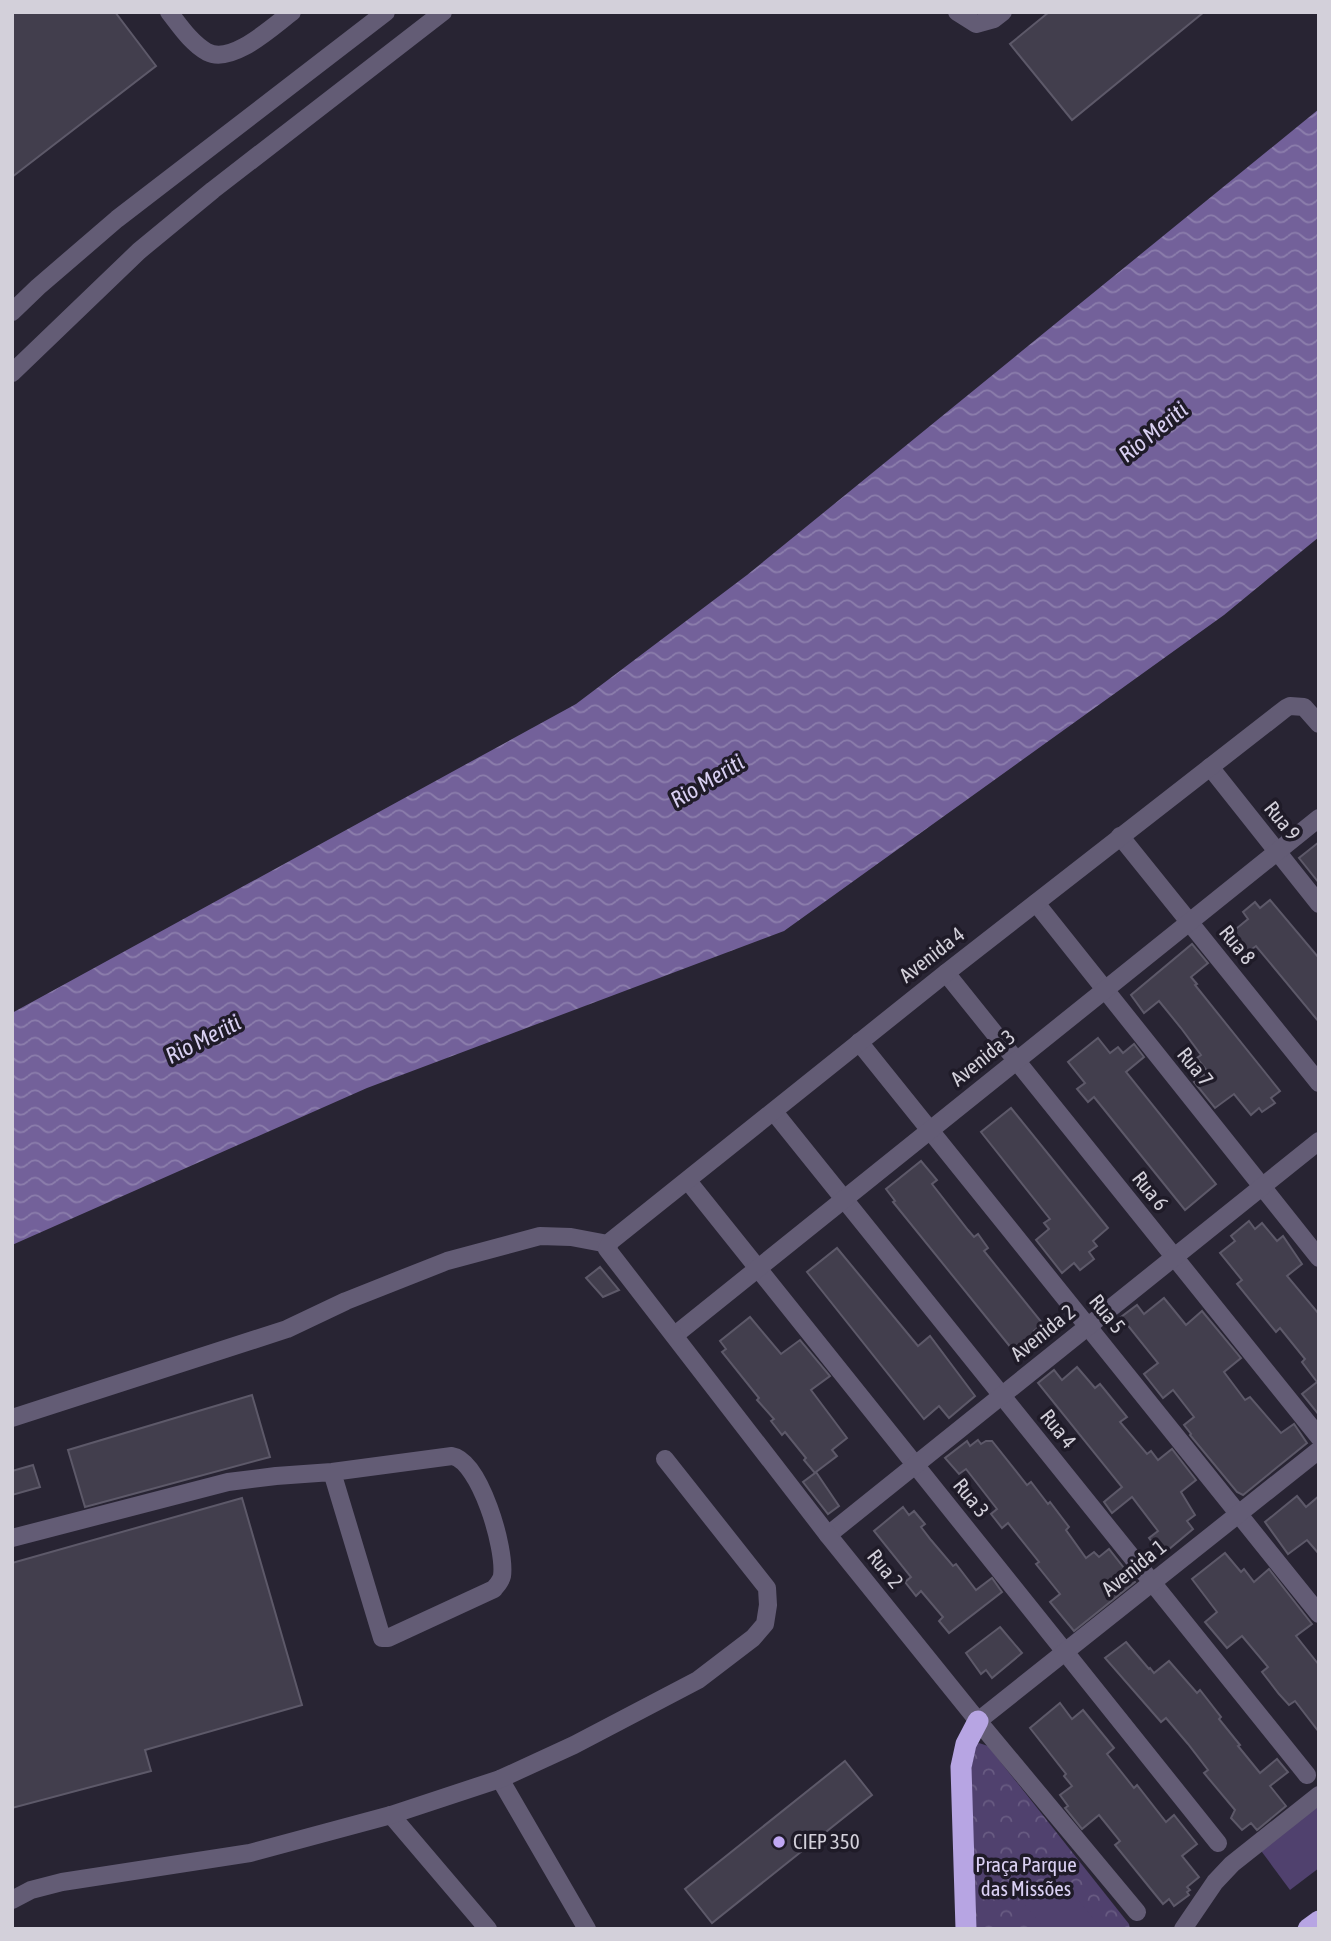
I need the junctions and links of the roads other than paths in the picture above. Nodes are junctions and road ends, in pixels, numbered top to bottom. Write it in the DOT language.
graph roads {
  1 [pos="169,12"];
  2 [pos="292,12"];
  3 [pos="386,12"];
  4 [pos="443,12"];
  5 [pos="957,12"];
  6 [pos="1003,12"];
  7 [pos="12,312"];
  8 [pos="12,373"];
  9 [pos="1319,724"];
  10 [pos="1210,767"];
  11 [pos="1319,818"];
  12 [pos="1120,836"];
  13 [pos="1277,851"];
  14 [pos="1036,903"];
  15 [pos="1319,904"];
  16 [pos="1189,922"];
  17 [pos="946,973"];
  18 [pos="1105,990"];
  19 [pos="859,1042"];
  20 [pos="1017,1060"];
  21 [pos="1319,1083"];
  22 [pos="774,1112"];
  23 [pos="930,1130"];
  24 [pos="1319,1141"];
  25 [pos="688,1181"];
  26 [pos="1262,1186"];
  27 [pos="844,1199"];
  28 [pos="608,1246"];
  29 [pos="1174,1257"];
  30 [pos="1319,1258"];
  31 [pos="758,1268"];
  32 [pos="1088,1326"];
  33 [pos="675,1335"];
  34 [pos="1002,1395"];
  35 [pos="12,1418"];
  36 [pos="1319,1437"];
  37 [pos="1319,1450"];
  38 [pos="665,1459"];
  39 [pos="915,1465"];
  40 [pos="332,1472"];
  41 [pos="1238,1514"];
  42 [pos="828,1535"];
  43 [pos="12,1538"];
  44 [pos="1152,1583"];
  45 [pos="1319,1614"];
  46 [pos="1065,1652"];
  47 [pos="978,1721"];
  48 [pos="1307,1775"];
  49 [pos="500,1779"];
  50 [pos="1319,1796"];
  51 [pos="391,1815"];
  52 [pos="1218,1843"];
  53 [pos="12,1900"];
  54 [pos="1137,1912"];
  55 [pos="1319,1921"];
  56 [pos="488,1929"];
  57 [pos="587,1929"];
  58 [pos="966,1929"];
  59 [pos="1183,1929"];
  60 [pos="1308,1929"];
  1 -- 2 [label="street"];
  3 -- 7 [label="street"];
  4 -- 8 [label="street"];
  5 -- 6 [label="street"];
  9 -- 10 [label="street, Avenida 4"];
  10 -- 12 [label="street, Avenida 4"];
  10 -- 13 [label="street, Rua 9"];
  11 -- 13 [label="street, Avenida 3"];
  12 -- 14 [label="street, Avenida 4"];
  12 -- 16 [label="street, Rua 8"];
  13 -- 15 [label="street, Rua 9"];
  13 -- 16 [label="street, Avenida 3"];
  14 -- 17 [label="street, Avenida 4"];
  14 -- 18 [label="street, Rua 7"];
  16 -- 18 [label="street, Avenida 3"];
  16 -- 21 [label="street, Rua 8"];
  17 -- 19 [label="street, Avenida 4"];
  17 -- 20 [label="street, Rua 6"];
  18 -- 20 [label="street, Avenida 3"];
  18 -- 26 [label="street, Rua 7"];
  19 -- 22 [label="street, Avenida 4"];
  19 -- 23 [label="street, Rua 5"];
  20 -- 23 [label="street, Avenida 3"];
  20 -- 29 [label="street, Rua 6"];
  22 -- 25 [label="street, Avenida 4"];
  22 -- 27 [label="street, Rua 4"];
  23 -- 27 [label="street, Avenida 3"];
  23 -- 32 [label="street, Rua 5"];
  24 -- 26 [label="street, Avenida 2"];
  25 -- 28 [label="street, Avenida 4"];
  25 -- 31 [label="street, Rua 3"];
  26 -- 29 [label="street, Avenida 2"];
  26 -- 30 [label="street, Rua 7"];
  27 -- 31 [label="street, Avenida 3"];
  27 -- 34 [label="street, Rua 4"];
  28 -- 33 [label="street, Rua 2"];
  28 -- 35 [label="street"];
  29 -- 32 [label="street, Avenida 2"];
  29 -- 36 [label="street, Rua 6"];
  31 -- 33 [label="street, Avenida 3"];
  31 -- 39 [label="street, Rua 3"];
  32 -- 34 [label="street, Avenida 2"];
  32 -- 41 [label="street, Rua 5"];
  33 -- 42 [label="street, Rua 2"];
  34 -- 39 [label="street, Avenida 2"];
  34 -- 44 [label="street, Rua 4"];
  37 -- 41 [label="street, Avenida 1"];
  38 -- 49 [label="street"];
  39 -- 42 [label="street, Avenida 2"];
  39 -- 46 [label="street, Rua 3"];
  40 -- 40 [label="street"];
  40 -- 43 [label="street"];
  41 -- 44 [label="street, Avenida 1"];
  41 -- 45 [label="street, Rua 5"];
  42 -- 47 [label="street, Rua 2"];
  44 -- 46 [label="street, Avenida 1"];
  44 -- 48 [label="street, Rua 4"];
  46 -- 47 [label="street, Avenida 1"];
  46 -- 52 [label="street, Rua 3"];
  47 -- 54 [label="street, Rua 2"];
  47 -- 58 [label="highway"];
  49 -- 51 [label="street"];
  49 -- 57 [label="street"];
  50 -- 59 [label="street"];
  51 -- 53 [label="street"];
  51 -- 56 [label="street"];
  55 -- 60 [label="highway"];
}
